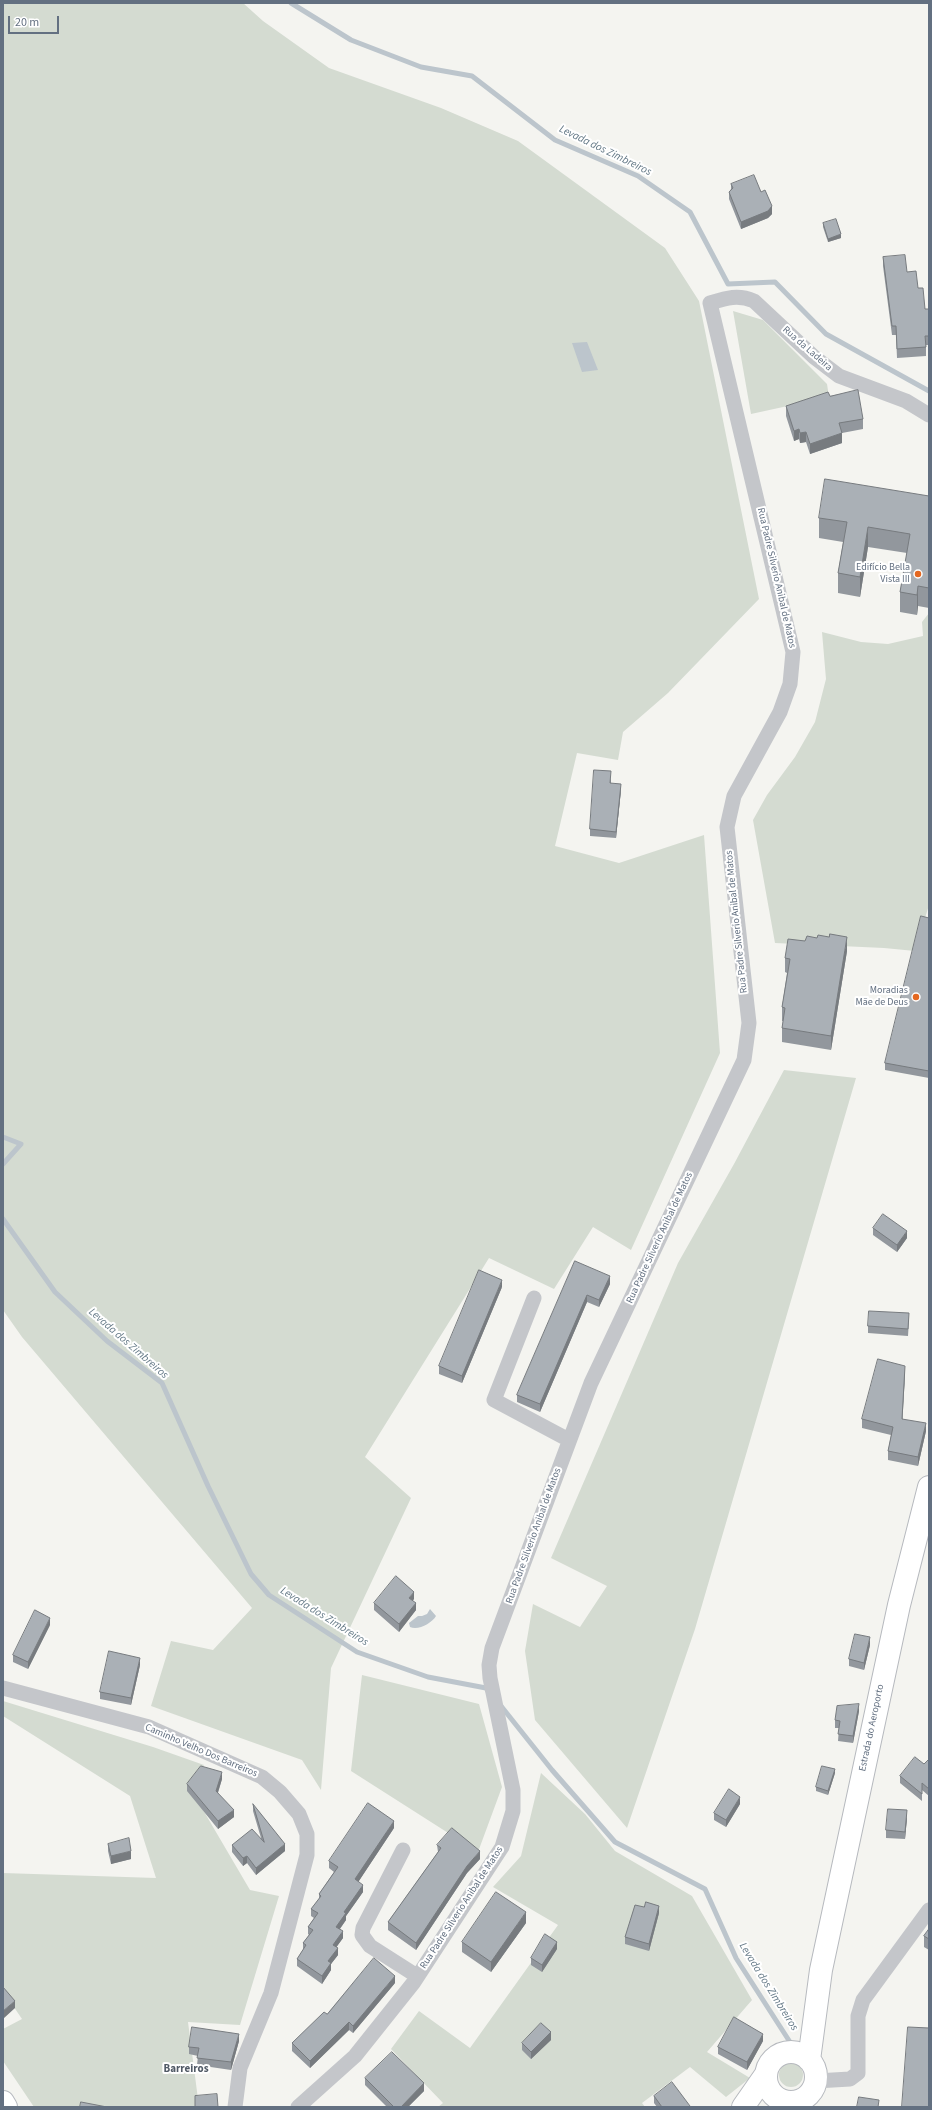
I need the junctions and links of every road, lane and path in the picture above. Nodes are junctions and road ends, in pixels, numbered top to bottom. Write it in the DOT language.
graph roads {
  1 [pos="710,303"];
  2 [pos="929,415"];
  3 [pos="534,1298"];
  4 [pos="569,1440"];
  5 [pos="929,1487"];
  6 [pos="3,1688"];
  7 [pos="402,1850"];
  8 [pos="929,1910"];
  9 [pos="417,1976"];
  10 [pos="799,2056"];
  11 [pos="766,2074"];
  12 [pos="816,2081"];
  13 [pos="777,2098"];
  14 [pos="3,2102"];
  15 [pos="802,2103"];
  16 [pos="6,2107"];
  17 [pos="235,2107"];
  18 [pos="298,2107"];
  19 [pos="743,2107"];
  20 [pos="758,2107"];
  1 -- 2 [label="street, Rua da Ladeira"];
  1 -- 4 [label="street, Rua Padre Silverio Anibal de Matos"];
  3 -- 4 [label="street"];
  4 -- 9 [label="street, Rua Padre Silverio Anibal de Matos"];
  5 -- 10 [label="main road, Estrada do Aeroporto"];
  6 -- 17 [label="street, Caminho Velho Dos Barreiros"];
  7 -- 9 [label="street"];
  8 -- 12 [label="street"];
  9 -- 18 [label="street, Rua Padre Silverio Anibal de Matos"];
  10 -- 11 [label="main road"];
  10 -- 12 [label="main road"];
  11 -- 13 [label="main road"];
  11 -- 19 [label="main road"];
  12 -- 15 [label="main road"];
  13 -- 15 [label="main road"];
  13 -- 20 [label="main road"];
  14 -- 16 [label="main road"];
}
